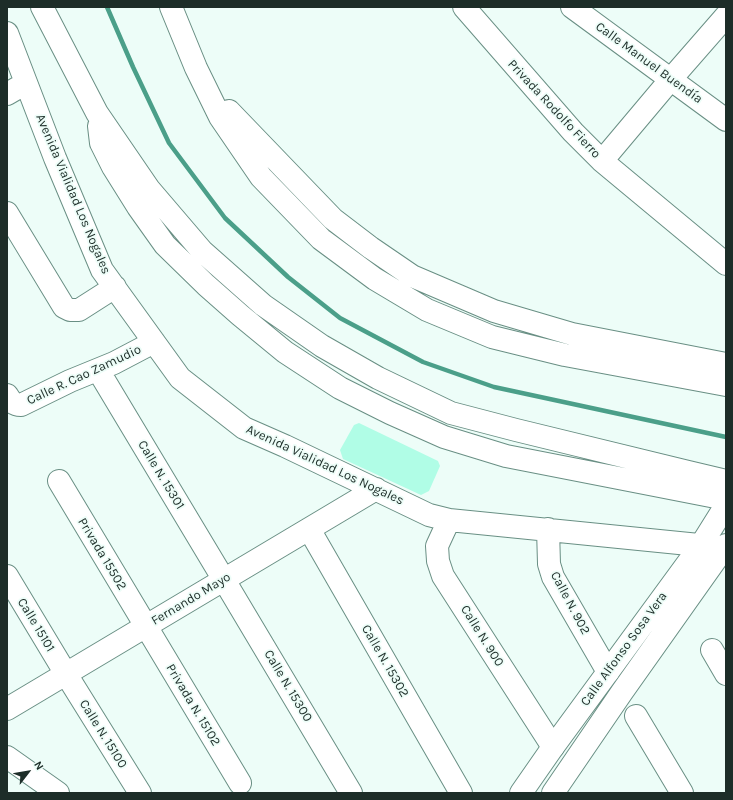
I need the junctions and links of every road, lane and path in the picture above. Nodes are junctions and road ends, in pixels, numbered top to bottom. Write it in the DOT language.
graph roads {
  1 [pos="42,7"];
  2 [pos="171,7"];
  3 [pos="464,7"];
  4 [pos="572,7"];
  5 [pos="726,16"];
  6 [pos="7,33"];
  7 [pos="671,79"];
  8 [pos="26,83"];
  9 [pos="204,84"];
  10 [pos="7,94"];
  11 [pos="97,113"];
  12 [pos="726,120"];
  13 [pos="602,161"];
  14 [pos="7,213"];
  15 [pos="726,264"];
  16 [pos="115,287"];
  17 [pos="154,342"];
  18 [pos="726,364"];
  19 [pos="98,370"];
  20 [pos="726,385"];
  21 [pos="10,399"];
  22 [pos="59,481"];
  23 [pos="726,481"];
  24 [pos="376,489"];
  25 [pos="726,499"];
  26 [pos="726,505"];
  27 [pos="449,520"];
  28 [pos="309,529"];
  29 [pos="548,529"];
  30 [pos="701,545"];
  31 [pos="725,547"];
  32 [pos="7,576"];
  33 [pos="224,580"];
  34 [pos="146,627"];
  35 [pos="712,650"];
  36 [pos="608,672"];
  37 [pos="66,674"];
  38 [pos="726,674"];
  39 [pos="7,709"];
  40 [pos="636,716"];
  41 [pos="552,747"];
  42 [pos="7,757"];
  43 [pos="7,775"];
  44 [pos="240,783"];
  45 [pos="32,793"];
  46 [pos="58,793"];
  47 [pos="140,793"];
  48 [pos="351,793"];
  49 [pos="461,793"];
  50 [pos="521,793"];
  51 [pos="553,793"];
  52 [pos="682,793"];
  1 -- 11 [label="main road"];
  2 -- 9 [label="main road"];
  3 -- 13 [label="main road, Privada Rodolfo Fierro"];
  4 -- 7 [label="main road, Calle Manuel Buendía"];
  5 -- 7 [label="main road"];
  6 -- 8 [label="main road, Avenida Vialidad Los Nogales"];
  7 -- 12 [label="main road, Calle Manuel Buendía"];
  7 -- 13 [label="main road"];
  8 -- 10 [label="main road"];
  8 -- 16 [label="main road, Avenida Vialidad Los Nogales"];
  9 -- 18 [label="main road"];
  9 -- 20 [label="main road"];
  11 -- 23 [label="main road"];
  11 -- 25 [label="main road"];
  13 -- 15 [label="main road, Privada Rodolfo Fierro"];
  14 -- 16 [label="main road"];
  16 -- 17 [label="main road, Avenida Vialidad Los Nogales"];
  17 -- 19 [label="main road, Calle R. Cao Zamudio"];
  17 -- 24 [label="main road, Avenida Vialidad Los Nogales"];
  19 -- 21 [label="main road, Calle R. Cao Zamudio"];
  19 -- 33 [label="main road, Calle N. 15301"];
  22 -- 34 [label="main road, Privada 15502"];
  24 -- 27 [label="main road, Avenida Vialidad Los Nogales"];
  24 -- 28 [label="main road, Fernando Mayo"];
  26 -- 30 [label="main road, Calle Alfonso Sosa Vera"];
  27 -- 29 [label="main road, Avenida Vialidad Los Nogales"];
  27 -- 41 [label="main road, Calle N. 900"];
  28 -- 33 [label="main road, Fernando Mayo"];
  28 -- 49 [label="main road, Calle N. 15302"];
  29 -- 30 [label="main road, Avenida Vialidad Los Nogales"];
  29 -- 36 [label="main road, Calle N. 902"];
  30 -- 31 [label="main road, Avenida Vialidad Los Nogales"];
  30 -- 36 [label="main road, Calle Alfonso Sosa Vera"];
  31 -- 51 [label="main road, Calle Alfonso Sosa Vera"];
  32 -- 37 [label="main road, Calle 15101"];
  33 -- 34 [label="main road, Fernando Mayo"];
  33 -- 48 [label="main road, Calle N. 15300"];
  34 -- 37 [label="main road, Fernando Mayo"];
  34 -- 44 [label="main road, Privada N. 15102"];
  35 -- 38 [label="main road"];
  36 -- 41 [label="main road, Calle Alfonso Sosa Vera"];
  37 -- 39 [label="main road, Fernando Mayo"];
  37 -- 47 [label="main road, Calle N. 15100"];
  40 -- 52 [label="main road"];
  41 -- 50 [label="main road, Calle Alfonso Sosa Vera"];
  42 -- 46 [label="main road"];
  43 -- 45 [label="main road"];
}
